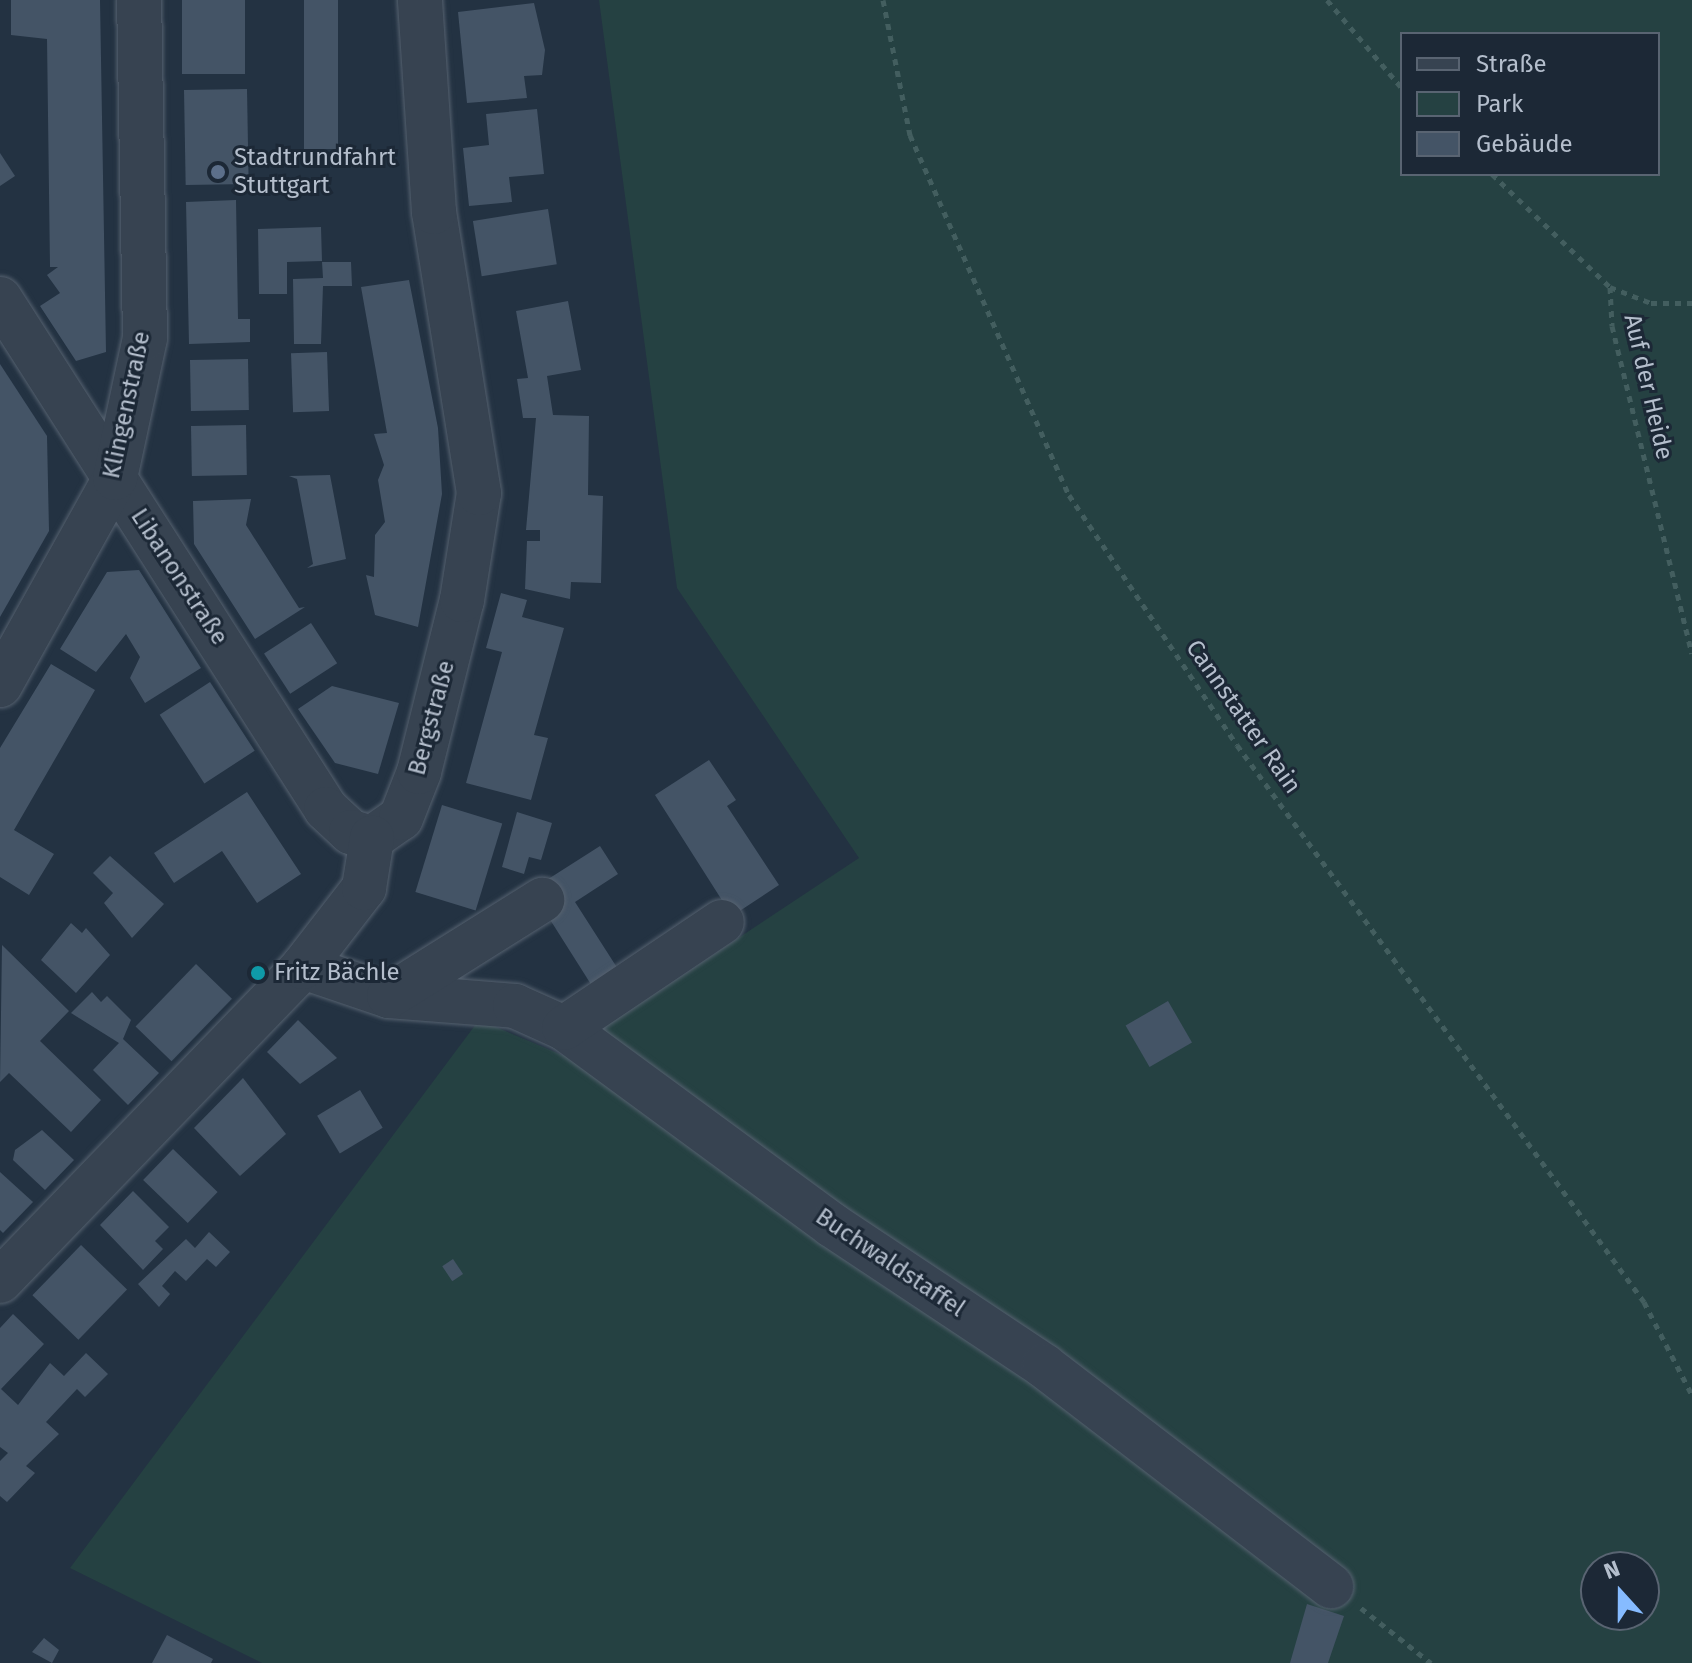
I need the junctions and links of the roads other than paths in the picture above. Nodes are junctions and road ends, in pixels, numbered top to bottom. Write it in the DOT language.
graph roads {
  1 [pos="139,0"];
  2 [pos="420,0"];
  3 [pos="0,299"];
  4 [pos="115,478"];
  5 [pos="0,685"];
  6 [pos="372,838"];
  7 [pos="542,900"];
  8 [pos="722,922"];
  9 [pos="303,967"];
  10 [pos="389,996"];
  11 [pos="564,1028"];
  12 [pos="0,1281"];
  13 [pos="1331,1586"];
  1 -- 4 [label="street, Klingenstraße"];
  2 -- 6 [label="street, Bergstraße"];
  3 -- 4 [label="street, Libanonstraße"];
  4 -- 5 [label="street, Klingenstraße"];
  4 -- 6 [label="street, Libanonstraße"];
  6 -- 9 [label="street"];
  7 -- 10 [label="street"];
  8 -- 11 [label="street"];
  9 -- 10 [label="street, Buchwaldstaffel"];
  9 -- 12 [label="street"];
  10 -- 11 [label="street, Buchwaldstaffel"];
  11 -- 13 [label="street, Buchwaldstaffel"];
}
